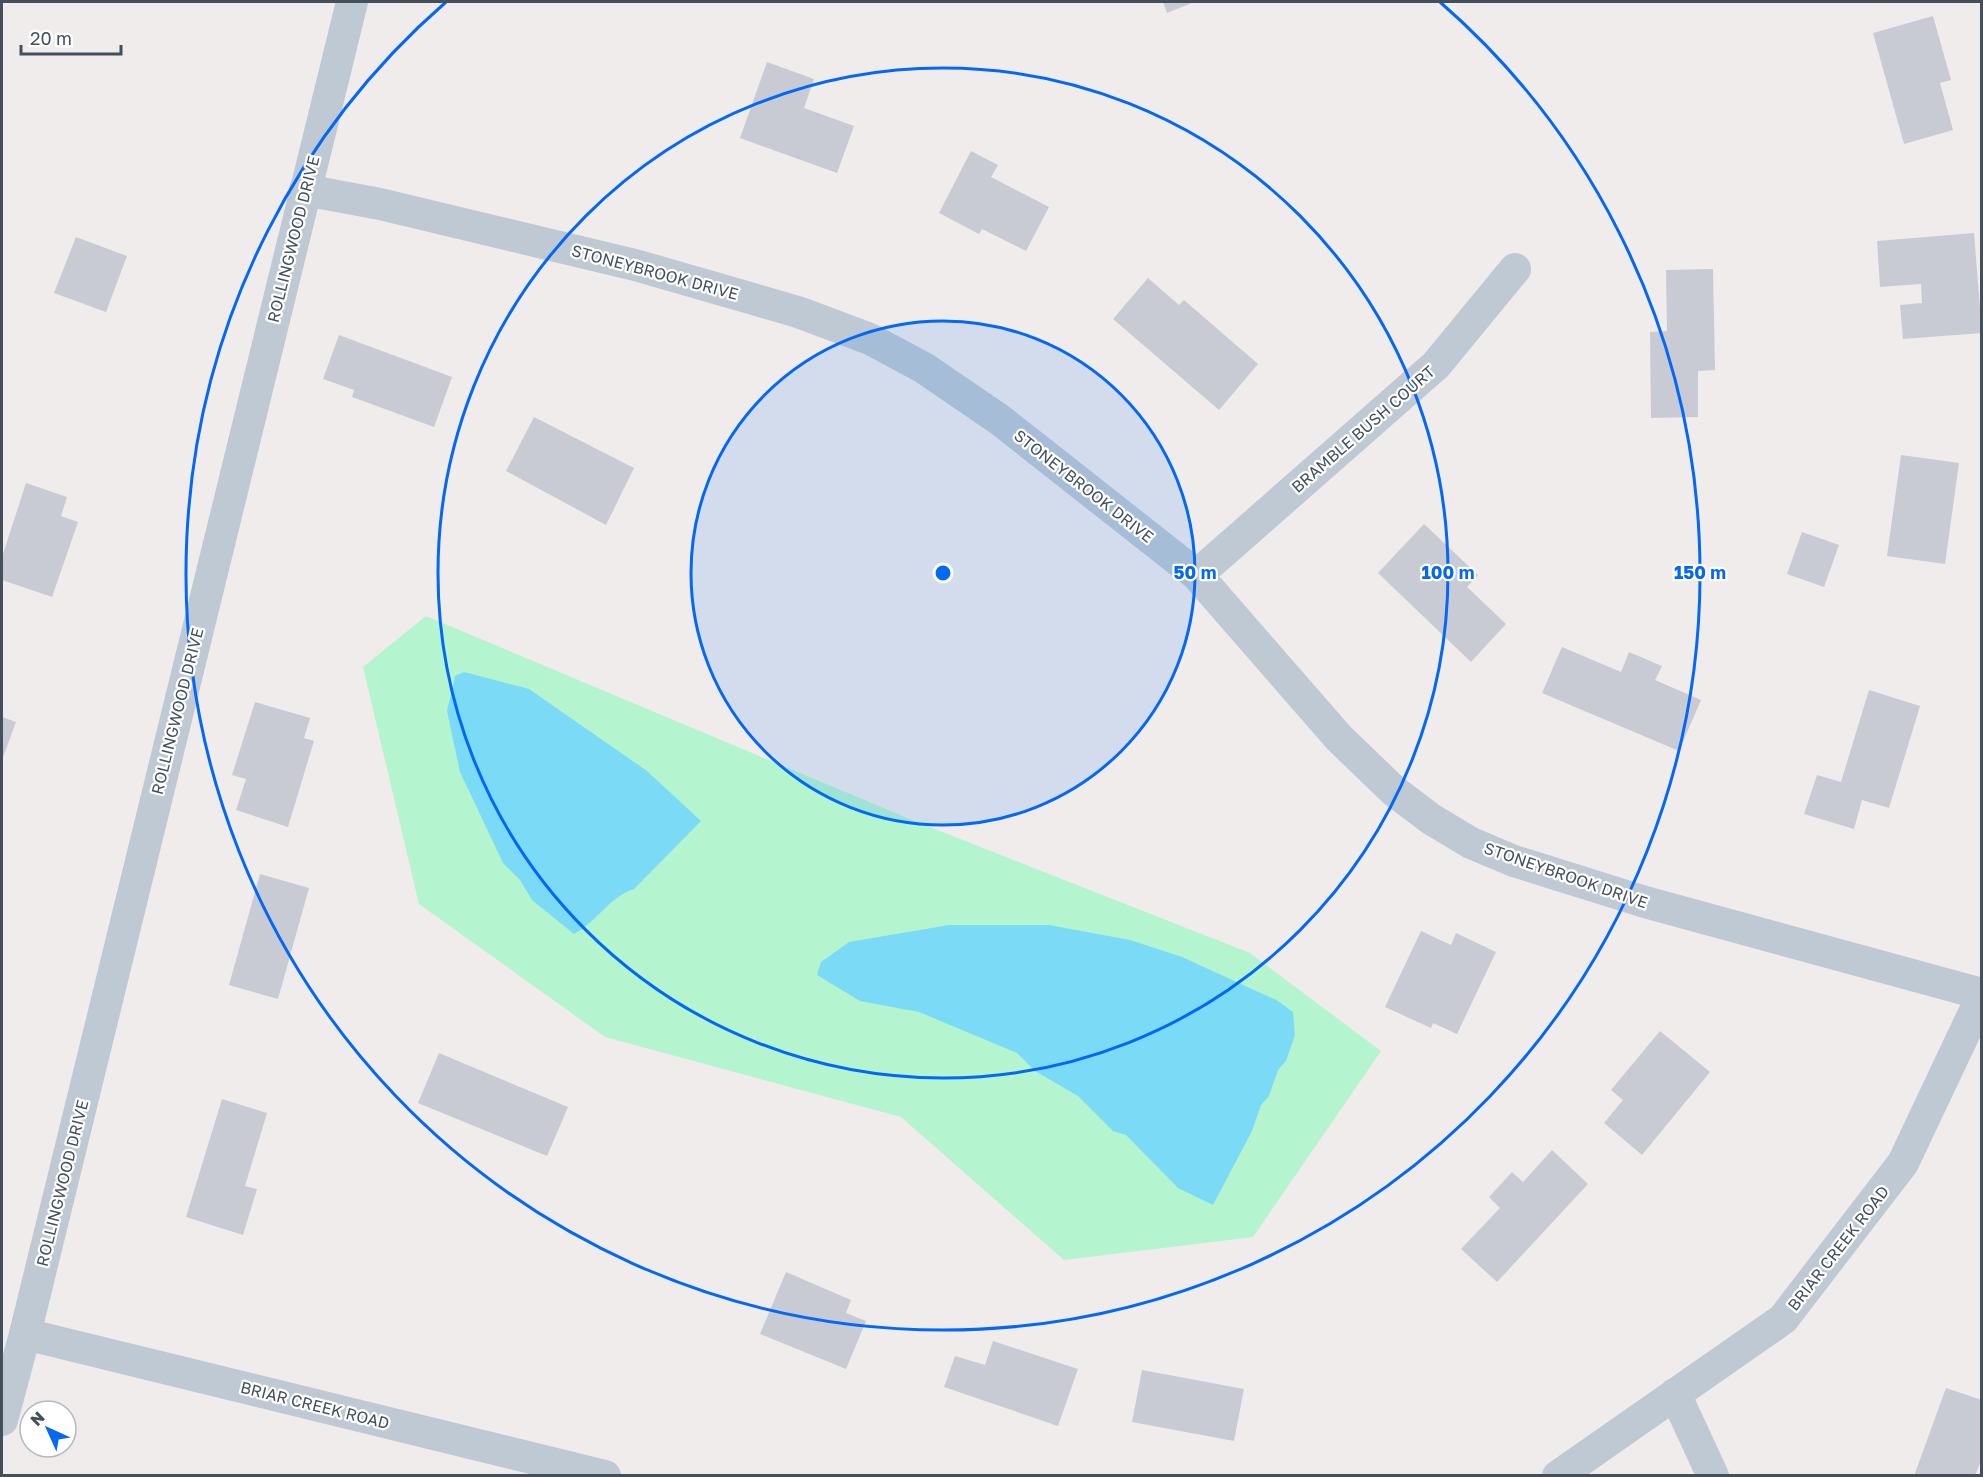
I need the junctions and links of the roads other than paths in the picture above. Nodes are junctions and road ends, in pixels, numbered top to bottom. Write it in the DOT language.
graph roads {
  1 [pos="352,2"];
  2 [pos="304,190"];
  3 [pos="1515,269"];
  4 [pos="1197,575"];
  5 [pos="1982,995"];
  6 [pos="25,1334"];
  7 [pos="1675,1394"];
  8 [pos="2,1420"];
  9 [pos="605,1476"];
  10 [pos="1558,1476"];
  11 [pos="1713,1476"];
  1 -- 2 [label="street, ROLLINGWOOD DRIVE"];
  2 -- 4 [label="street, STONEYBROOK DRIVE"];
  2 -- 6 [label="street, ROLLINGWOOD DRIVE"];
  3 -- 4 [label="street, BRAMBLE BUSH COURT"];
  4 -- 5 [label="street, STONEYBROOK DRIVE"];
  5 -- 7 [label="street, BRIAR CREEK ROAD"];
  6 -- 8 [label="street, ROLLINGWOOD DRIVE"];
  6 -- 9 [label="street, BRIAR CREEK ROAD"];
  7 -- 10 [label="street, BRIAR CREEK ROAD"];
  7 -- 11 [label="street"];
}
